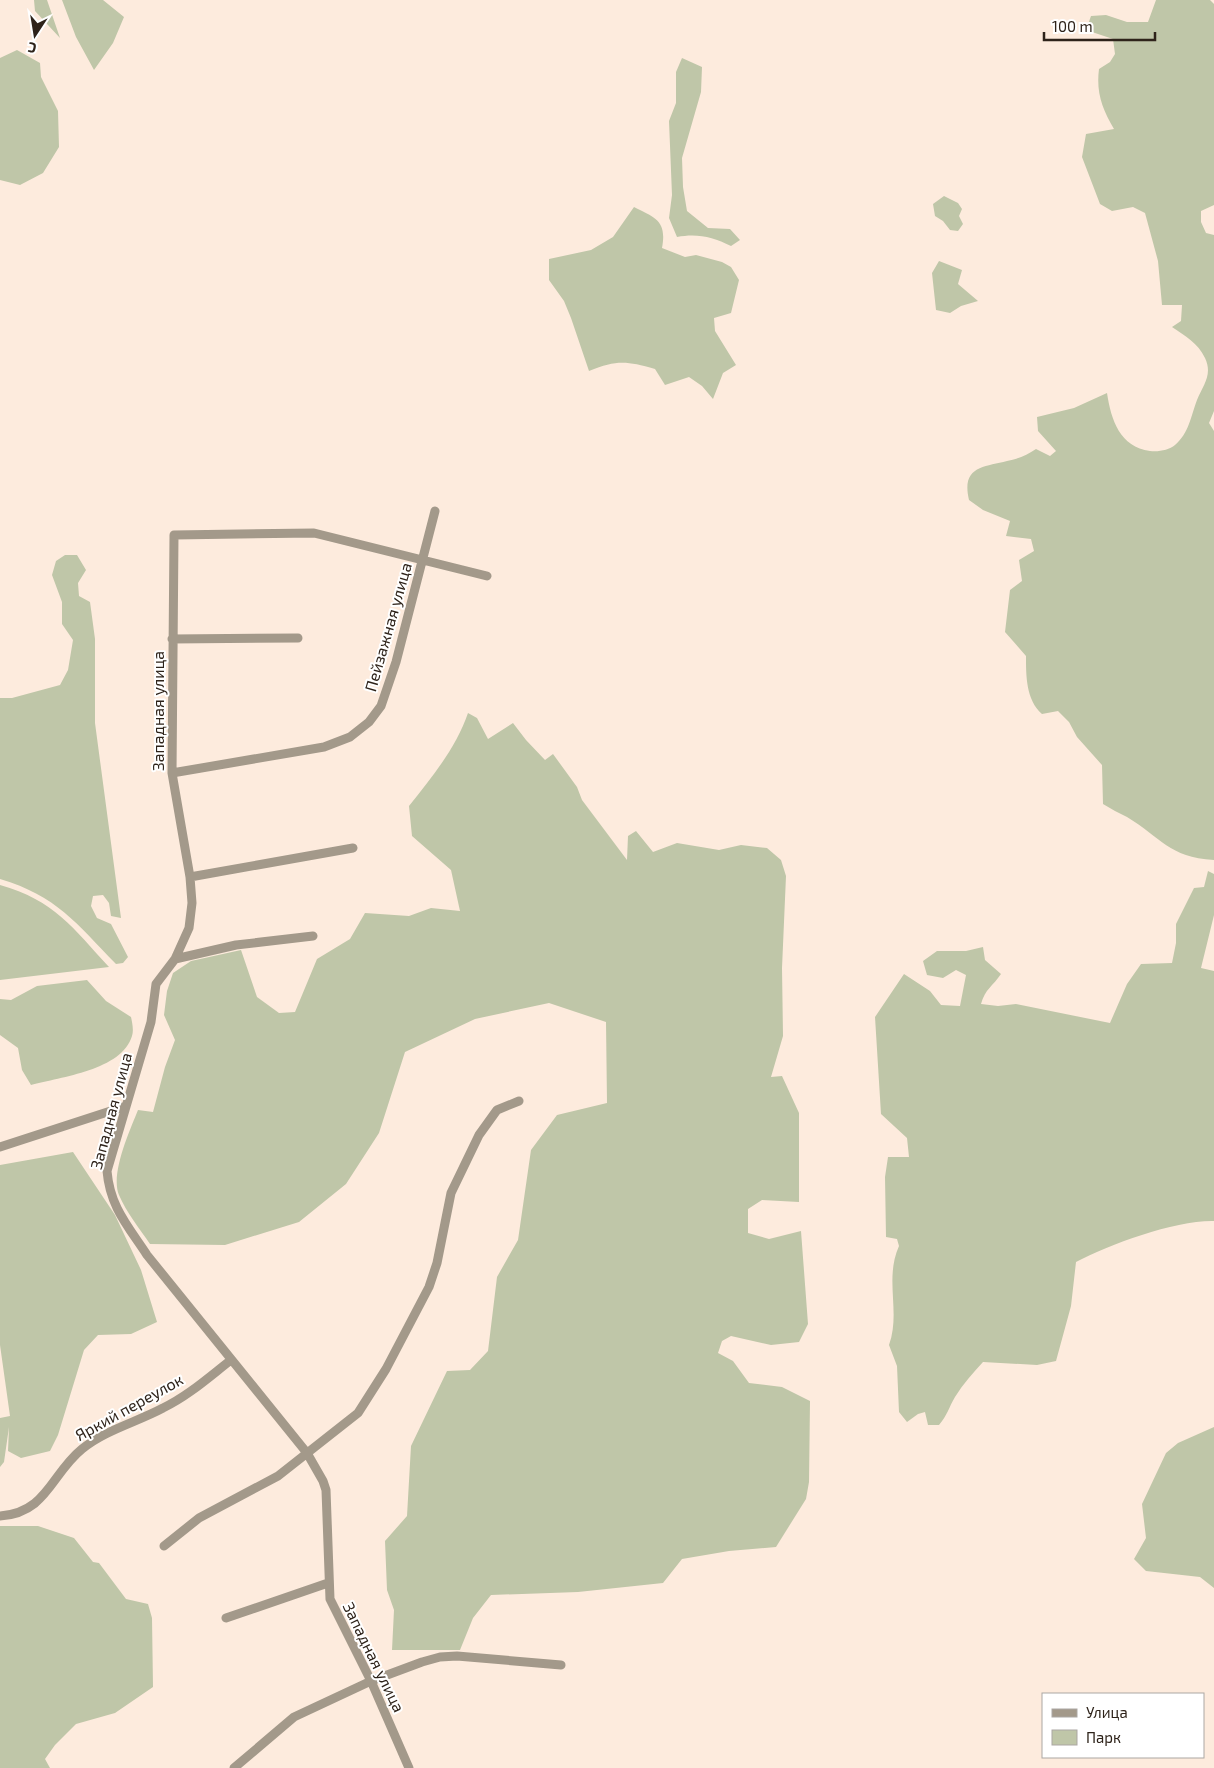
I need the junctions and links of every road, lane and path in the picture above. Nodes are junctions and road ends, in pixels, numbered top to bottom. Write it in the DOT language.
graph roads {
  1 [pos="435,511"];
  2 [pos="423,558"];
  3 [pos="488,576"];
  4 [pos="298,638"];
  5 [pos="172,639"];
  6 [pos="172,774"];
  7 [pos="354,848"];
  8 [pos="190,877"];
  9 [pos="312,936"];
  10 [pos="175,959"];
  11 [pos="519,1101"];
  12 [pos="126,1106"];
  13 [pos="0,1147"];
  14 [pos="231,1360"];
  15 [pos="307,1453"];
  16 [pos="0,1516"];
  17 [pos="164,1546"];
  18 [pos="328,1582"];
  19 [pos="226,1618"];
  20 [pos="561,1665"];
  21 [pos="371,1681"];
  22 [pos="234,1768"];
  23 [pos="409,1768"];
  1 -- 2 [label="street, Пейзажная улица"];
  2 -- 3 [label="street"];
  2 -- 5 [label="street, Западная улица"];
  2 -- 6 [label="street, Пейзажная улица"];
  4 -- 5 [label="street"];
  5 -- 6 [label="street, Западная улица"];
  6 -- 8 [label="street, Западная улица"];
  7 -- 8 [label="street"];
  8 -- 10 [label="street, Западная улица"];
  9 -- 10 [label="street"];
  10 -- 12 [label="street, Западная улица"];
  11 -- 15 [label="street"];
  12 -- 13 [label="street"];
  12 -- 14 [label="street, Западная улица"];
  14 -- 15 [label="street, Западная улица"];
  14 -- 16 [label="street, Яркий переулок"];
  15 -- 17 [label="street"];
  15 -- 18 [label="street, Западная улица"];
  18 -- 19 [label="street"];
  18 -- 21 [label="street, Западная улица"];
  20 -- 21 [label="street"];
  21 -- 22 [label="street"];
  21 -- 23 [label="street, Западная улица"];
}
